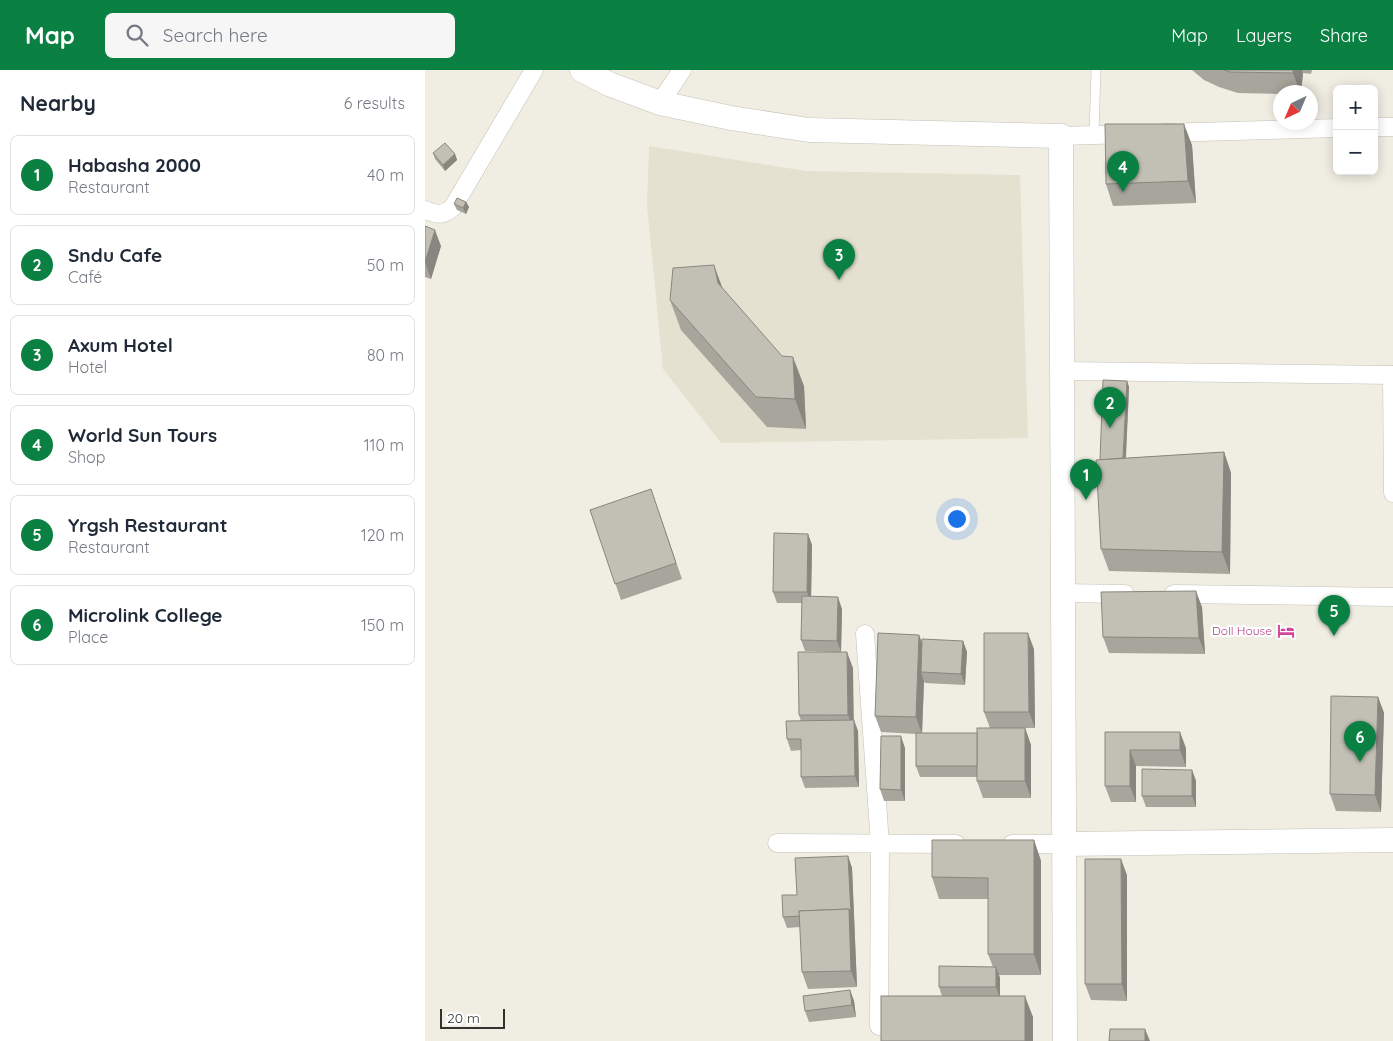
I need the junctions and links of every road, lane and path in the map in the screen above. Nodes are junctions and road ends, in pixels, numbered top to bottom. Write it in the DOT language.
graph roads {
  1 [pos="534,70"];
  2 [pos="582,70"];
  3 [pos="682,70"];
  4 [pos="1096,70"];
  5 [pos="660,103"];
  6 [pos="1393,127"];
  7 [pos="1333,128"];
  8 [pos="1378,128"];
  9 [pos="1094,134"];
  10 [pos="1061,136"];
  11 [pos="425,210"];
  12 [pos="1062,371"];
  13 [pos="1392,375"];
  14 [pos="1393,493"];
  15 [pos="1063,593"];
  16 [pos="1140,594"];
  17 [pos="1160,594"];
  18 [pos="1393,597"];
  19 [pos="865,634"];
  20 [pos="1393,840"];
  21 [pos="777,843"];
  22 [pos="880,844"];
  23 [pos="977,844"];
  24 [pos="996,844"];
  25 [pos="1064,844"];
  26 [pos="879,1026"];
  27 [pos="1065,1041"];
  1 -- 11 [label="street"];
  2 -- 5 [label="street"];
  3 -- 5 [label="street"];
  4 -- 9 [label="lane"];
  5 -- 10 [label="street"];
  6 -- 8 [label="street"];
  7 -- 9 [label="street"];
  9 -- 10 [label="street"];
  10 -- 12 [label="street"];
  12 -- 13 [label="street"];
  12 -- 15 [label="street"];
  13 -- 14 [label="street"];
  15 -- 16 [label="street"];
  15 -- 25 [label="street"];
  17 -- 18 [label="street"];
  19 -- 22 [label="street"];
  20 -- 25 [label="street"];
  21 -- 22 [label="street"];
  22 -- 23 [label="street"];
  22 -- 26 [label="street"];
  24 -- 25 [label="street"];
  25 -- 27 [label="street"];
}
